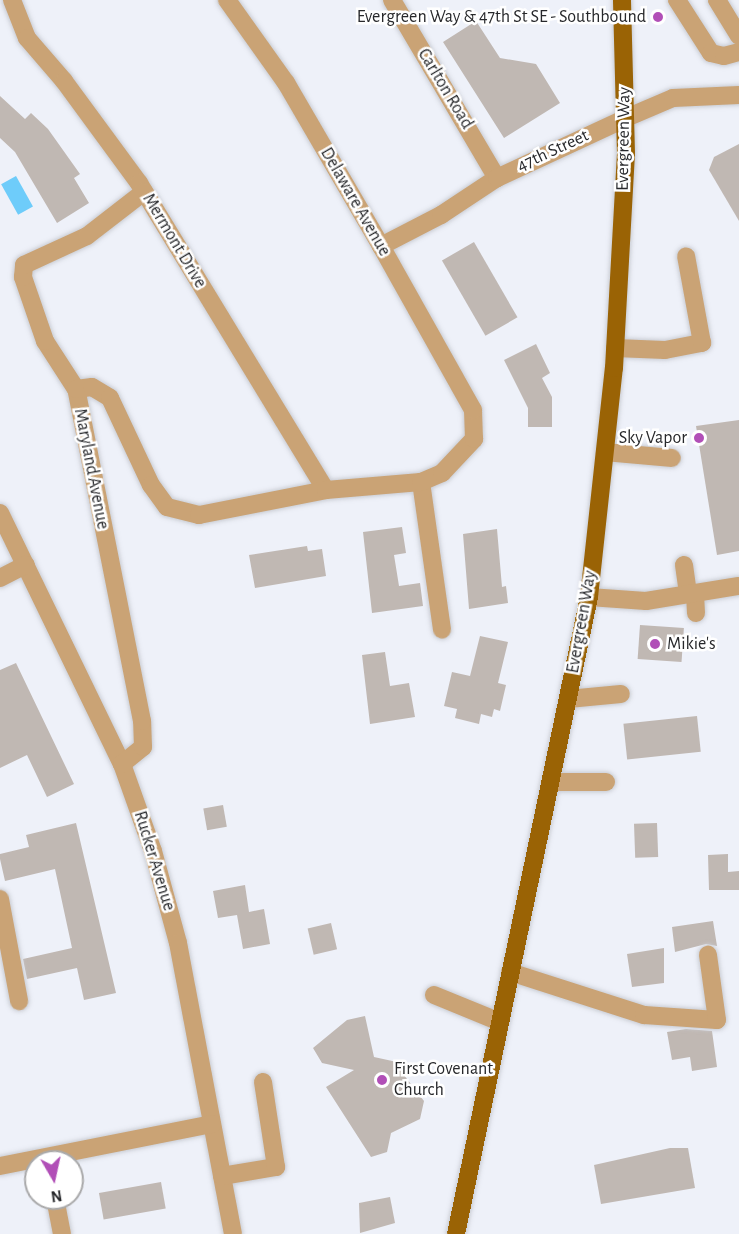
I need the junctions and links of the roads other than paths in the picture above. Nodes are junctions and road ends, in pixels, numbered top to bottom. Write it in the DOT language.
graph roads {
  1 [pos="12,0"];
  2 [pos="227,0"];
  3 [pos="392,0"];
  4 [pos="621,0"];
  5 [pos="677,0"];
  6 [pos="717,0"];
  7 [pos="739,36"];
  8 [pos="739,52"];
  9 [pos="739,94"];
  10 [pos="626,118"];
  11 [pos="497,177"];
  12 [pos="144,192"];
  13 [pos="381,246"];
  14 [pos="686,256"];
  15 [pos="615,348"];
  16 [pos="76,389"];
  17 [pos="473,410"];
  18 [pos="605,452"];
  19 [pos="672,458"];
  20 [pos="421,482"];
  21 [pos="326,490"];
  22 [pos="0,513"];
  23 [pos="4,527"];
  24 [pos="26,565"];
  25 [pos="684,565"];
  26 [pos="0,578"];
  27 [pos="739,586"];
  28 [pos="692,594"];
  29 [pos="589,597"];
  30 [pos="696,613"];
  31 [pos="442,630"];
  32 [pos="621,694"];
  33 [pos="568,699"];
  34 [pos="122,764"];
  35 [pos="551,782"];
  36 [pos="606,782"];
  37 [pos="0,899"];
  38 [pos="708,955"];
  39 [pos="510,972"];
  40 [pos="434,995"];
  41 [pos="19,1001"];
  42 [pos="500,1022"];
  43 [pos="263,1082"];
  44 [pos="212,1124"];
  45 [pos="84,1151"];
  46 [pos="24,1162"];
  47 [pos="0,1166"];
  48 [pos="222,1176"];
  49 [pos="57,1210"];
  50 [pos="62,1234"];
  51 [pos="233,1234"];
  52 [pos="456,1234"];
  1 -- 12 [label="street, Mermont Drive"];
  2 -- 13 [label="street, Delaware Avenue"];
  3 -- 11 [label="street, Carlton Road"];
  4 -- 10 [label="main road, Evergreen Way"];
  5 -- 8 [label="street"];
  6 -- 7 [label="street"];
  9 -- 10 [label="street, 47th Street"];
  10 -- 11 [label="street, 47th Street"];
  10 -- 15 [label="main road, Evergreen Way"];
  11 -- 13 [label="street, 47th Street"];
  12 -- 16 [label="street"];
  12 -- 21 [label="street, Mermont Drive"];
  13 -- 17 [label="street, Delaware Avenue"];
  14 -- 15 [label="street"];
  15 -- 18 [label="main road, Evergreen Way"];
  16 -- 21 [label="street, Maryland Avenue"];
  16 -- 34 [label="street, Maryland Avenue"];
  17 -- 20 [label="street, Maryland Avenue"];
  18 -- 19 [label="street"];
  18 -- 29 [label="main road, Evergreen Way"];
  20 -- 21 [label="street, Maryland Avenue"];
  20 -- 31 [label="street"];
  22 -- 23 [label="street, Rucker Avenue"];
  23 -- 24 [label="street, Rucker Avenue"];
  24 -- 26 [label="street"];
  24 -- 34 [label="street, Rucker Avenue"];
  25 -- 28 [label="street"];
  27 -- 28 [label="street"];
  28 -- 29 [label="street"];
  28 -- 30 [label="street"];
  29 -- 33 [label="main road, Evergreen Way"];
  32 -- 33 [label="street"];
  33 -- 35 [label="main road, Evergreen Way"];
  34 -- 44 [label="street, Rucker Avenue"];
  35 -- 36 [label="street"];
  35 -- 39 [label="main road, Evergreen Way"];
  37 -- 41 [label="street"];
  38 -- 39 [label="street"];
  39 -- 42 [label="main road, Evergreen Way"];
  40 -- 42 [label="street"];
  42 -- 52 [label="main road, Evergreen Way"];
  43 -- 48 [label="street"];
  44 -- 45 [label="street"];
  44 -- 48 [label="street, Rucker Avenue"];
  46 -- 47 [label="street"];
  48 -- 51 [label="street, Rucker Avenue"];
  49 -- 50 [label="street"];
}
